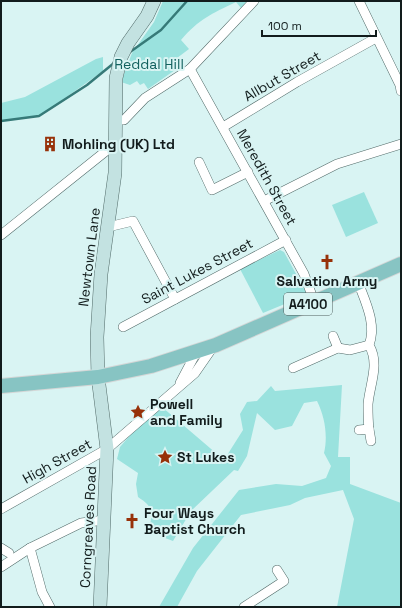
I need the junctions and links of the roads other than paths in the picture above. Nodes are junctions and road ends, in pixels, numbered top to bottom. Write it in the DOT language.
graph roads {
  1 [pos="154,1"];
  2 [pos="254,1"];
  3 [pos="358,1"];
  4 [pos="376,38"];
  5 [pos="190,69"];
  6 [pos="401,91"];
  7 [pos="115,120"];
  8 [pos="223,127"];
  9 [pos="116,144"];
  10 [pos="401,144"];
  11 [pos="199,162"];
  12 [pos="248,172"];
  13 [pos="264,201"];
  14 [pos="108,227"];
  15 [pos="1,236"];
  16 [pos="286,240"];
  17 [pos="401,264"];
  18 [pos="358,282"];
  19 [pos="175,299"];
  20 [pos="314,301"];
  21 [pos="123,327"];
  22 [pos="333,336"];
  23 [pos="216,345"];
  24 [pos="369,345"];
  25 [pos="338,348"];
  26 [pos="197,351"];
  27 [pos="293,368"];
  28 [pos="98,377"];
  29 [pos="1,386"];
  30 [pos="368,429"];
  31 [pos="359,430"];
  32 [pos="371,441"];
  33 [pos="107,449"];
  34 [pos="1,510"];
  35 [pos="104,520"];
  36 [pos="1,548"];
  37 [pos="30,548"];
  38 [pos="9,554"];
  39 [pos="1,568"];
  40 [pos="277,570"];
  41 [pos="50,607"];
  42 [pos="100,607"];
  43 [pos="244,607"];
  1 -- 7 [label="main road, Newtown Lane"];
  2 -- 5 [label="street"];
  3 -- 4 [label="street"];
  4 -- 6 [label="street"];
  4 -- 8 [label="street, Allbut Street"];
  5 -- 7 [label="street"];
  5 -- 8 [label="street, Meredith Street"];
  7 -- 9 [label="main road, Newtown Lane"];
  8 -- 12 [label="street, Meredith Street"];
  9 -- 14 [label="main road, Newtown Lane"];
  9 -- 15 [label="street"];
  10 -- 13 [label="street"];
  11 -- 12 [label="street"];
  12 -- 13 [label="street, Meredith Street"];
  13 -- 16 [label="street, Meredith Street"];
  14 -- 19 [label="street"];
  14 -- 28 [label="main road, Newtown Lane"];
  16 -- 19 [label="street, Saint Lukes Street"];
  16 -- 20 [label="street, Meredith Street"];
  17 -- 18 [label="main road, A4100"];
  18 -- 20 [label="main road, A4100"];
  18 -- 24 [label="street"];
  19 -- 21 [label="street, Saint Lukes Street"];
  20 -- 23 [label="main road, A4100"];
  22 -- 25 [label="street"];
  23 -- 26 [label="main road, A4100"];
  23 -- 33 [label="street"];
  24 -- 25 [label="street"];
  24 -- 30 [label="street"];
  25 -- 27 [label="street"];
  26 -- 28 [label="main road, A4100"];
  26 -- 33 [label="street"];
  28 -- 29 [label="main road, A4100"];
  28 -- 33 [label="main road, Newtown Lane"];
  30 -- 31 [label="street"];
  30 -- 32 [label="street"];
  33 -- 34 [label="street, High Street"];
  33 -- 35 [label="main road, Corngreaves Road"];
  35 -- 37 [label="street"];
  35 -- 42 [label="main road, Corngreaves Road"];
  36 -- 38 [label="street"];
  37 -- 39 [label="street"];
  37 -- 41 [label="street"];
  40 -- 43 [label="street"];
}
